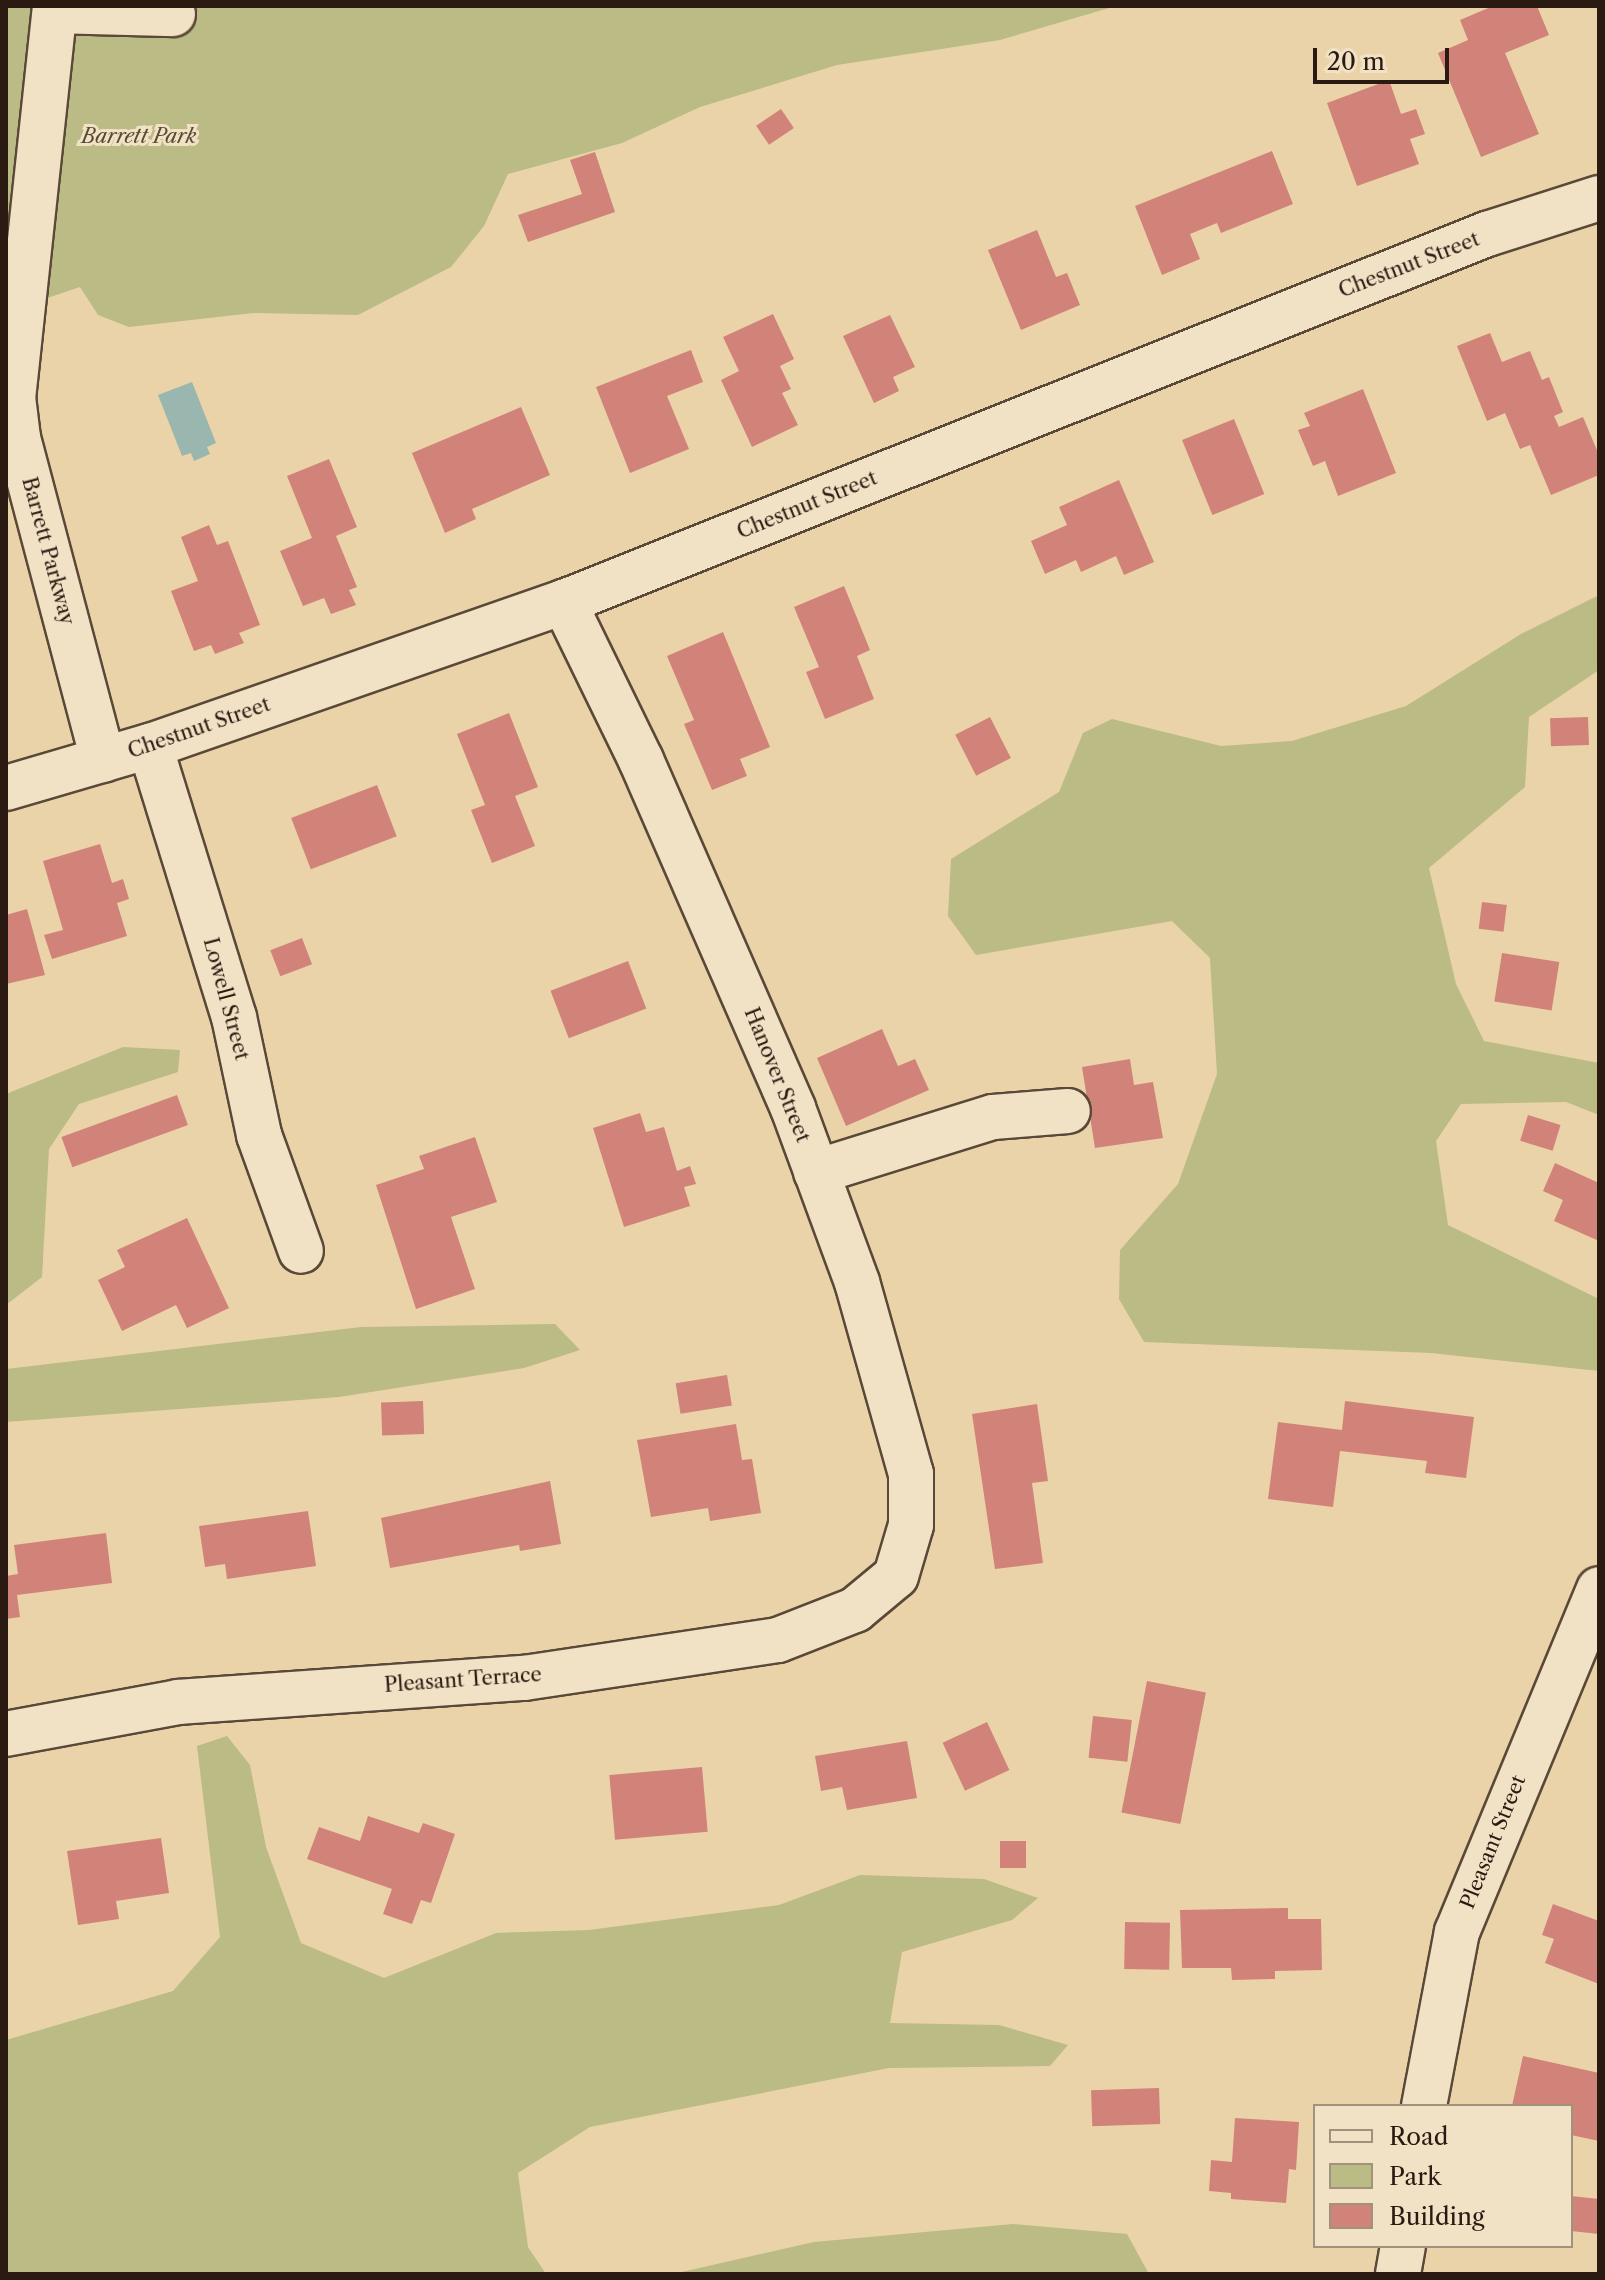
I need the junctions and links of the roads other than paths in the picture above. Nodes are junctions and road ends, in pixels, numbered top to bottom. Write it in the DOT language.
graph roads {
  1 [pos="55,8"];
  2 [pos="173,14"];
  3 [pos="1599,198"];
  4 [pos="564,602"];
  5 [pos="150,746"];
  6 [pos="103,760"];
  7 [pos="6,788"];
  8 [pos="1068,1111"];
  9 [pos="816,1172"];
  10 [pos="301,1251"];
  11 [pos="898,1570"];
  12 [pos="1599,1589"];
  13 [pos="6,1734"];
  14 [pos="1424,2104"];
  15 [pos="1403,2248"];
  16 [pos="1398,2274"];
  1 -- 2 [label="street"];
  1 -- 6 [label="street, Barrett Parkway"];
  3 -- 4 [label="street, Chestnut Street"];
  4 -- 5 [label="street, Chestnut Street"];
  4 -- 9 [label="street, Hanover Street"];
  5 -- 6 [label="street, Chestnut Street"];
  5 -- 10 [label="street, Lowell Street"];
  6 -- 7 [label="street, Chestnut Street"];
  8 -- 9 [label="street"];
  9 -- 11 [label="street, Hanover Street"];
  11 -- 13 [label="street, Pleasant Terrace"];
  12 -- 14 [label="street, Pleasant Street"];
  15 -- 16 [label="street"];
}
